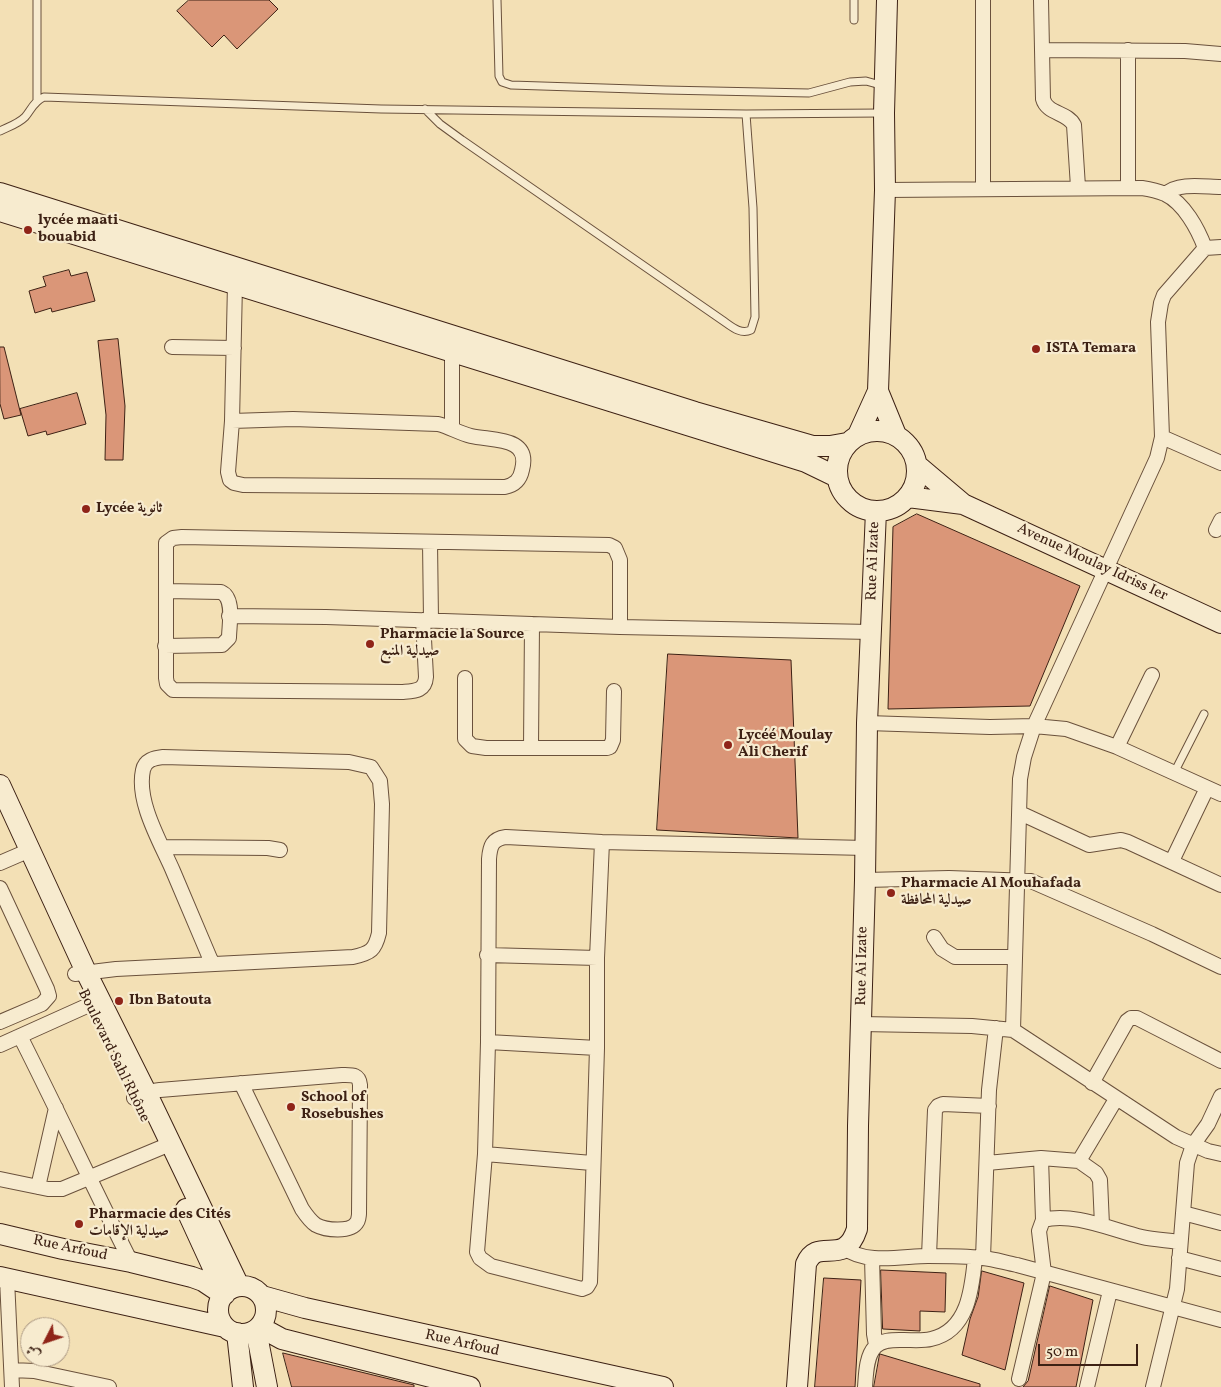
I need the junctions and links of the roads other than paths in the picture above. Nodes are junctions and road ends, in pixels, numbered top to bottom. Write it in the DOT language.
graph roads {
  1 [pos="38,0"];
  2 [pos="497,0"];
  3 [pos="854,0"];
  4 [pos="887,0"];
  5 [pos="983,0"];
  6 [pos="1041,0"];
  7 [pos="854,20"];
  8 [pos="1042,50"];
  9 [pos="1128,50"];
  10 [pos="1221,54"];
  11 [pos="884,86"];
  12 [pos="38,100"];
  13 [pos="425,109"];
  14 [pos="884,113"];
  15 [pos="746,114"];
  16 [pos="0,130"];
  17 [pos="1078,187"];
  18 [pos="1128,187"];
  19 [pos="1221,187"];
  20 [pos="983,189"];
  21 [pos="885,190"];
  22 [pos="0,193"];
  23 [pos="1166,194"];
  24 [pos="0,211"];
  25 [pos="1221,247"];
  26 [pos="1205,248"];
  27 [pos="235,284"];
  28 [pos="172,347"];
  29 [pos="234,348"];
  30 [pos="452,350"];
  31 [pos="878,391"];
  32 [pos="232,421"];
  33 [pos="452,428"];
  34 [pos="896,435"];
  35 [pos="1162,437"];
  36 [pos="852,439"];
  37 [pos="1221,463"];
  38 [pos="918,466"];
  39 [pos="837,477"];
  40 [pos="908,497"];
  41 [pos="963,504"];
  42 [pos="876,511"];
  43 [pos="430,542"];
  44 [pos="1107,570"];
  45 [pos="166,591"];
  46 [pos="229,616"];
  47 [pos="427,620"];
  48 [pos="1221,623"];
  49 [pos="532,624"];
  50 [pos="620,627"];
  51 [pos="871,632"];
  52 [pos="165,646"];
  53 [pos="1152,675"];
  54 [pos="465,678"];
  55 [pos="614,691"];
  56 [pos="1204,714"];
  57 [pos="867,723"];
  58 [pos="1034,726"];
  59 [pos="1117,747"];
  60 [pos="531,748"];
  61 [pos="1174,773"];
  62 [pos="0,785"];
  63 [pos="1207,788"];
  64 [pos="1221,794"];
  65 [pos="1020,813"];
  66 [pos="0,818"];
  67 [pos="602,842"];
  68 [pos="163,847"];
  69 [pos="866,848"];
  70 [pos="280,850"];
  71 [pos="16,856"];
  72 [pos="1172,861"];
  73 [pos="865,880"];
  74 [pos="1018,880"];
  75 [pos="1221,885"];
  76 [pos="0,888"];
  77 [pos="934,937"];
  78 [pos="488,955"];
  79 [pos="1015,957"];
  80 [pos="597,958"];
  81 [pos="212,963"];
  82 [pos="1220,963"];
  83 [pos="81,974"];
  84 [pos="94,1003"];
  85 [pos="0,1022"];
  86 [pos="862,1024"];
  87 [pos="996,1028"];
  88 [pos="1013,1030"];
  89 [pos="20,1036"];
  90 [pos="488,1042"];
  91 [pos="0,1045"];
  92 [pos="597,1048"];
  93 [pos="1221,1062"];
  94 [pos="242,1083"];
  95 [pos="1092,1083"];
  96 [pos="140,1095"];
  97 [pos="1221,1096"];
  98 [pos="1116,1099"];
  99 [pos="989,1106"];
  100 [pos="56,1108"];
  101 [pos="1193,1145"];
  102 [pos="164,1146"];
  103 [pos="485,1154"];
  104 [pos="1221,1154"];
  105 [pos="1041,1158"];
  106 [pos="1079,1161"];
  107 [pos="592,1163"];
  108 [pos="987,1163"];
  109 [pos="88,1178"];
  110 [pos="0,1179"];
  111 [pos="38,1187"];
  112 [pos="1183,1213"];
  113 [pos="1043,1220"];
  114 [pos="1221,1223"];
  115 [pos="1102,1225"];
  116 [pos="0,1234"];
  117 [pos="209,1242"];
  118 [pos="1180,1242"];
  119 [pos="845,1248"];
  120 [pos="929,1256"];
  121 [pos="872,1258"];
  122 [pos="979,1258"];
  123 [pos="1179,1258"];
  124 [pos="131,1262"];
  125 [pos="1221,1269"];
  126 [pos="169,1271"];
  127 [pos="1044,1273"];
  128 [pos="3,1278"];
  129 [pos="1110,1291"];
  130 [pos="229,1292"];
  131 [pos="262,1296"];
  132 [pos="1174,1307"];
  133 [pos="1221,1320"];
  134 [pos="244,1329"];
  135 [pos="876,1346"];
  136 [pos="12,1370"];
  137 [pos="1019,1379"];
  138 [pos="449,1385"];
  139 [pos="12,1387"];
  140 [pos="109,1387"];
  141 [pos="244,1387"];
  142 [pos="267,1387"];
  143 [pos="470,1387"];
  144 [pos="663,1387"];
  145 [pos="796,1387"];
  146 [pos="865,1387"];
  147 [pos="1087,1387"];
  148 [pos="1153,1387"];
  1 -- 12 [label="lane"];
  2 -- 11 [label="lane"];
  3 -- 7 [label="lane"];
  4 -- 11 [label="street"];
  5 -- 20 [label="street"];
  6 -- 8 [label="street"];
  8 -- 9 [label="street"];
  8 -- 17 [label="street"];
  9 -- 10 [label="street"];
  9 -- 18 [label="street"];
  11 -- 14 [label="street"];
  12 -- 13 [label="lane"];
  12 -- 16 [label="lane"];
  13 -- 15 [label="lane"];
  13 -- 15 [label="lane"];
  14 -- 15 [label="lane"];
  14 -- 21 [label="street"];
  17 -- 18 [label="street"];
  17 -- 20 [label="street"];
  18 -- 23 [label="street"];
  19 -- 23 [label="street"];
  20 -- 21 [label="street"];
  21 -- 31 [label="street"];
  22 -- 36 [label="street"];
  23 -- 26 [label="street"];
  24 -- 27 [label="street"];
  25 -- 26 [label="street"];
  26 -- 35 [label="street"];
  27 -- 29 [label="street"];
  27 -- 30 [label="street"];
  28 -- 29 [label="street"];
  29 -- 32 [label="street"];
  30 -- 33 [label="street"];
  30 -- 39 [label="street"];
  31 -- 34 [label="street"];
  31 -- 36 [label="street"];
  32 -- 33 [label="street"];
  32 -- 33 [label="street"];
  34 -- 36 [label="street"];
  34 -- 38 [label="street"];
  35 -- 37 [label="street"];
  35 -- 44 [label="street"];
  36 -- 39 [label="street"];
  38 -- 40 [label="street"];
  38 -- 41 [label="street"];
  39 -- 42 [label="street"];
  40 -- 41 [label="street"];
  40 -- 42 [label="street"];
  41 -- 44 [label="street, Avenue Moulay Idriss Ier"];
  42 -- 51 [label="street, Rue Ai Izate"];
  43 -- 45 [label="street"];
  43 -- 47 [label="street"];
  43 -- 50 [label="street"];
  44 -- 48 [label="street, Avenue Moulay Idriss Ier"];
  44 -- 58 [label="street"];
  45 -- 46 [label="street"];
  45 -- 52 [label="street"];
  46 -- 47 [label="street"];
  46 -- 52 [label="street"];
  47 -- 49 [label="street"];
  47 -- 52 [label="street"];
  49 -- 50 [label="street"];
  49 -- 60 [label="street"];
  50 -- 51 [label="street"];
  51 -- 57 [label="street, Rue Ai Izate"];
  53 -- 59 [label="street"];
  54 -- 60 [label="street"];
  55 -- 60 [label="street"];
  56 -- 61 [label="lane"];
  57 -- 58 [label="street"];
  57 -- 69 [label="street, Rue Ai Izate"];
  58 -- 59 [label="street"];
  58 -- 65 [label="street"];
  59 -- 61 [label="street"];
  61 -- 63 [label="street"];
  62 -- 71 [label="street, Boulevard Sahl Rhône"];
  63 -- 64 [label="street"];
  63 -- 72 [label="street"];
  65 -- 72 [label="street"];
  65 -- 74 [label="street"];
  66 -- 71 [label="street, Boulevard Sahl Rhône"];
  67 -- 69 [label="street"];
  67 -- 78 [label="street"];
  67 -- 80 [label="street"];
  68 -- 70 [label="street"];
  68 -- 81 [label="street"];
  68 -- 81 [label="street"];
  69 -- 73 [label="street, Rue Ai Izate"];
  71 -- 83 [label="street, Boulevard Sahl Rhône"];
  72 -- 75 [label="street"];
  73 -- 74 [label="street"];
  73 -- 86 [label="street, Rue Ai Izate"];
  74 -- 79 [label="street"];
  74 -- 82 [label="street"];
  76 -- 85 [label="street"];
  77 -- 79 [label="street"];
  78 -- 80 [label="street"];
  78 -- 90 [label="street"];
  79 -- 88 [label="street"];
  80 -- 92 [label="street"];
  81 -- 83 [label="street"];
  83 -- 84 [label="street, Boulevard Sahl Rhône"];
  84 -- 89 [label="street"];
  84 -- 96 [label="street, Boulevard Sahl Rhône"];
  86 -- 87 [label="street"];
  86 -- 119 [label="street, Rue Ai Izate"];
  87 -- 88 [label="street"];
  87 -- 99 [label="street"];
  88 -- 95 [label="street"];
  89 -- 91 [label="street"];
  89 -- 100 [label="street"];
  90 -- 92 [label="street"];
  90 -- 103 [label="street"];
  92 -- 107 [label="street"];
  93 -- 95 [label="street"];
  94 -- 94 [label="street"];
  94 -- 96 [label="street"];
  95 -- 98 [label="street"];
  96 -- 102 [label="street, Boulevard Sahl Rhône"];
  97 -- 101 [label="street"];
  98 -- 101 [label="street"];
  98 -- 106 [label="street"];
  99 -- 108 [label="street"];
  99 -- 120 [label="street"];
  100 -- 109 [label="street"];
  100 -- 111 [label="street"];
  101 -- 104 [label="street"];
  101 -- 112 [label="street"];
  102 -- 109 [label="street"];
  102 -- 117 [label="street, Boulevard Sahl Rhône"];
  103 -- 107 [label="street"];
  103 -- 107 [label="street"];
  105 -- 106 [label="street"];
  105 -- 108 [label="street"];
  105 -- 113 [label="street"];
  106 -- 115 [label="street"];
  108 -- 122 [label="street"];
  109 -- 111 [label="street"];
  109 -- 124 [label="street"];
  110 -- 111 [label="street"];
  112 -- 114 [label="street"];
  112 -- 118 [label="street"];
  113 -- 115 [label="street"];
  113 -- 127 [label="street"];
  115 -- 118 [label="street"];
  116 -- 124 [label="street, Rue Arfoud"];
  117 -- 126 [label="street"];
  117 -- 130 [label="street, Boulevard Sahl Rhône"];
  118 -- 123 [label="street"];
  119 -- 121 [label="street"];
  119 -- 145 [label="street"];
  120 -- 121 [label="street"];
  120 -- 122 [label="street"];
  121 -- 135 [label="street"];
  122 -- 127 [label="street"];
  122 -- 135 [label="street"];
  123 -- 125 [label="street"];
  123 -- 132 [label="street"];
  124 -- 126 [label="street, Rue Arfoud"];
  126 -- 130 [label="street, Rue Arfoud"];
  127 -- 129 [label="street"];
  127 -- 137 [label="street"];
  128 -- 134 [label="street"];
  128 -- 136 [label="street"];
  129 -- 132 [label="street"];
  129 -- 147 [label="street"];
  130 -- 131 [label="street"];
  130 -- 134 [label="street"];
  131 -- 134 [label="street"];
  131 -- 144 [label="street, Rue Arfoud"];
  132 -- 133 [label="street"];
  132 -- 148 [label="street"];
  134 -- 138 [label="street"];
  134 -- 141 [label="street"];
  134 -- 142 [label="street"];
  135 -- 146 [label="street"];
  136 -- 139 [label="street"];
  136 -- 140 [label="street"];
  138 -- 143 [label="street"];
}
